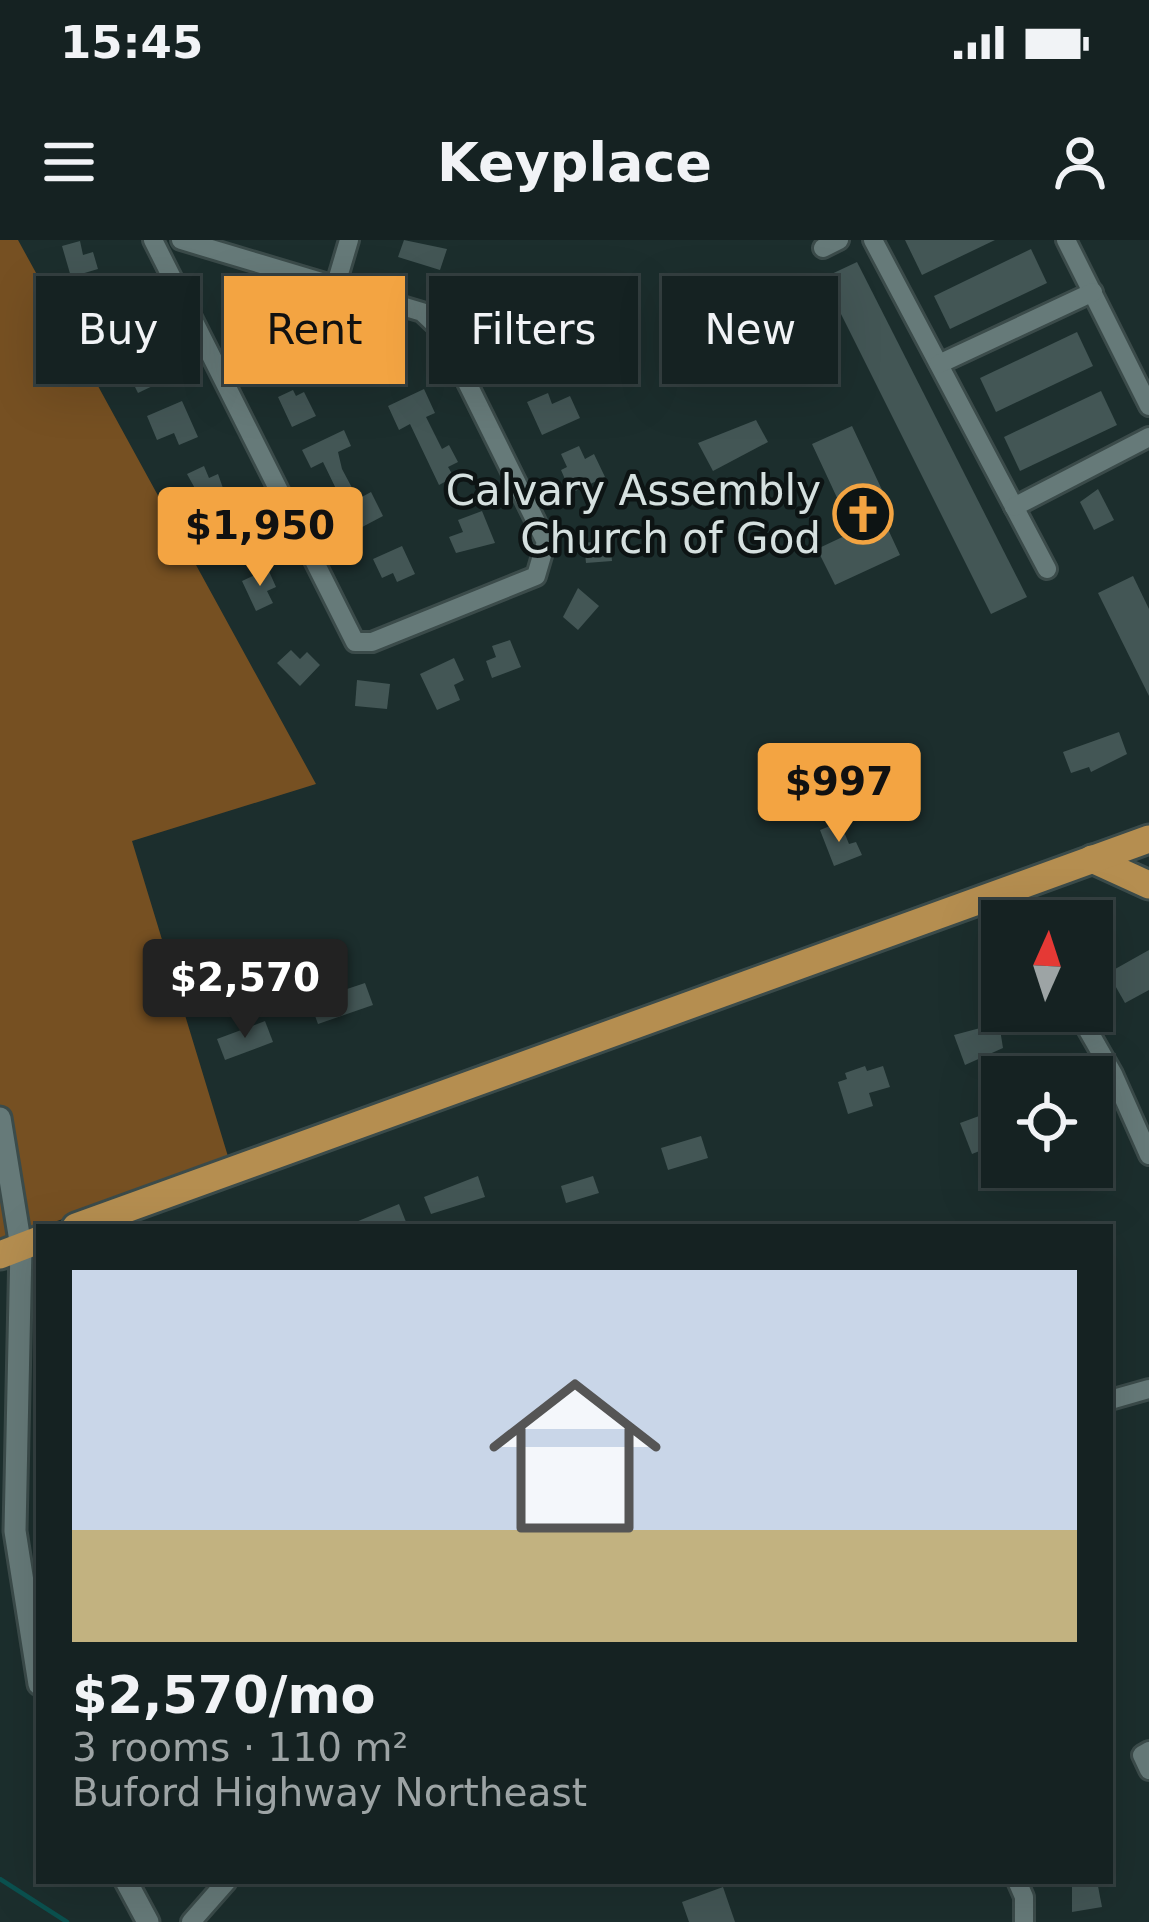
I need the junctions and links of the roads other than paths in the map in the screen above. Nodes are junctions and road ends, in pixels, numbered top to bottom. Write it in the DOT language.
graph roads {
  1 [pos="153,240"];
  2 [pos="181,240"];
  3 [pos="349,240"];
  4 [pos="873,240"];
  5 [pos="1066,240"];
  6 [pos="308,276"];
  7 [pos="338,276"];
  8 [pos="1093,292"];
  9 [pos="405,306"];
  10 [pos="939,364"];
  11 [pos="1149,406"];
  12 [pos="1149,437"];
  13 [pos="1014,506"];
  14 [pos="1047,568"];
  15 [pos="1149,839"];
  16 [pos="1092,860"];
  17 [pos="1149,886"];
  18 [pos="1013,890"];
  19 [pos="1018,900"];
  20 [pos="1089,1032"];
  21 [pos="0,1118"];
  22 [pos="1149,1155"];
  23 [pos="84,1224"];
  24 [pos="20,1247"];
  25 [pos="1149,1389"];
  26 [pos="1113,1399"];
  27 [pos="36,1665"];
  28 [pos="1149,1751"];
  29 [pos="1149,1770"];
  30 [pos="128,1884"];
  31 [pos="224,1884"];
  32 [pos="1018,1884"];
  33 [pos="148,1922"];
  34 [pos="191,1922"];
  35 [pos="1024,1922"];
  1 -- 9 [label="street"];
  2 -- 6 [label="street"];
  3 -- 7 [label="street"];
  4 -- 10 [label="street"];
  5 -- 8 [label="street"];
  8 -- 10 [label="street"];
  8 -- 11 [label="street"];
  10 -- 13 [label="street"];
  12 -- 13 [label="street"];
  13 -- 14 [label="street"];
  15 -- 16 [label="main road"];
  16 -- 17 [label="main road"];
  16 -- 18 [label="main road"];
  18 -- 19 [label="street"];
  18 -- 23 [label="main road"];
  20 -- 22 [label="street"];
  21 -- 24 [label="street"];
  24 -- 27 [label="street"];
  25 -- 26 [label="street"];
  28 -- 29 [label="street"];
  30 -- 33 [label="street"];
  31 -- 34 [label="street"];
  32 -- 35 [label="street"];
}
